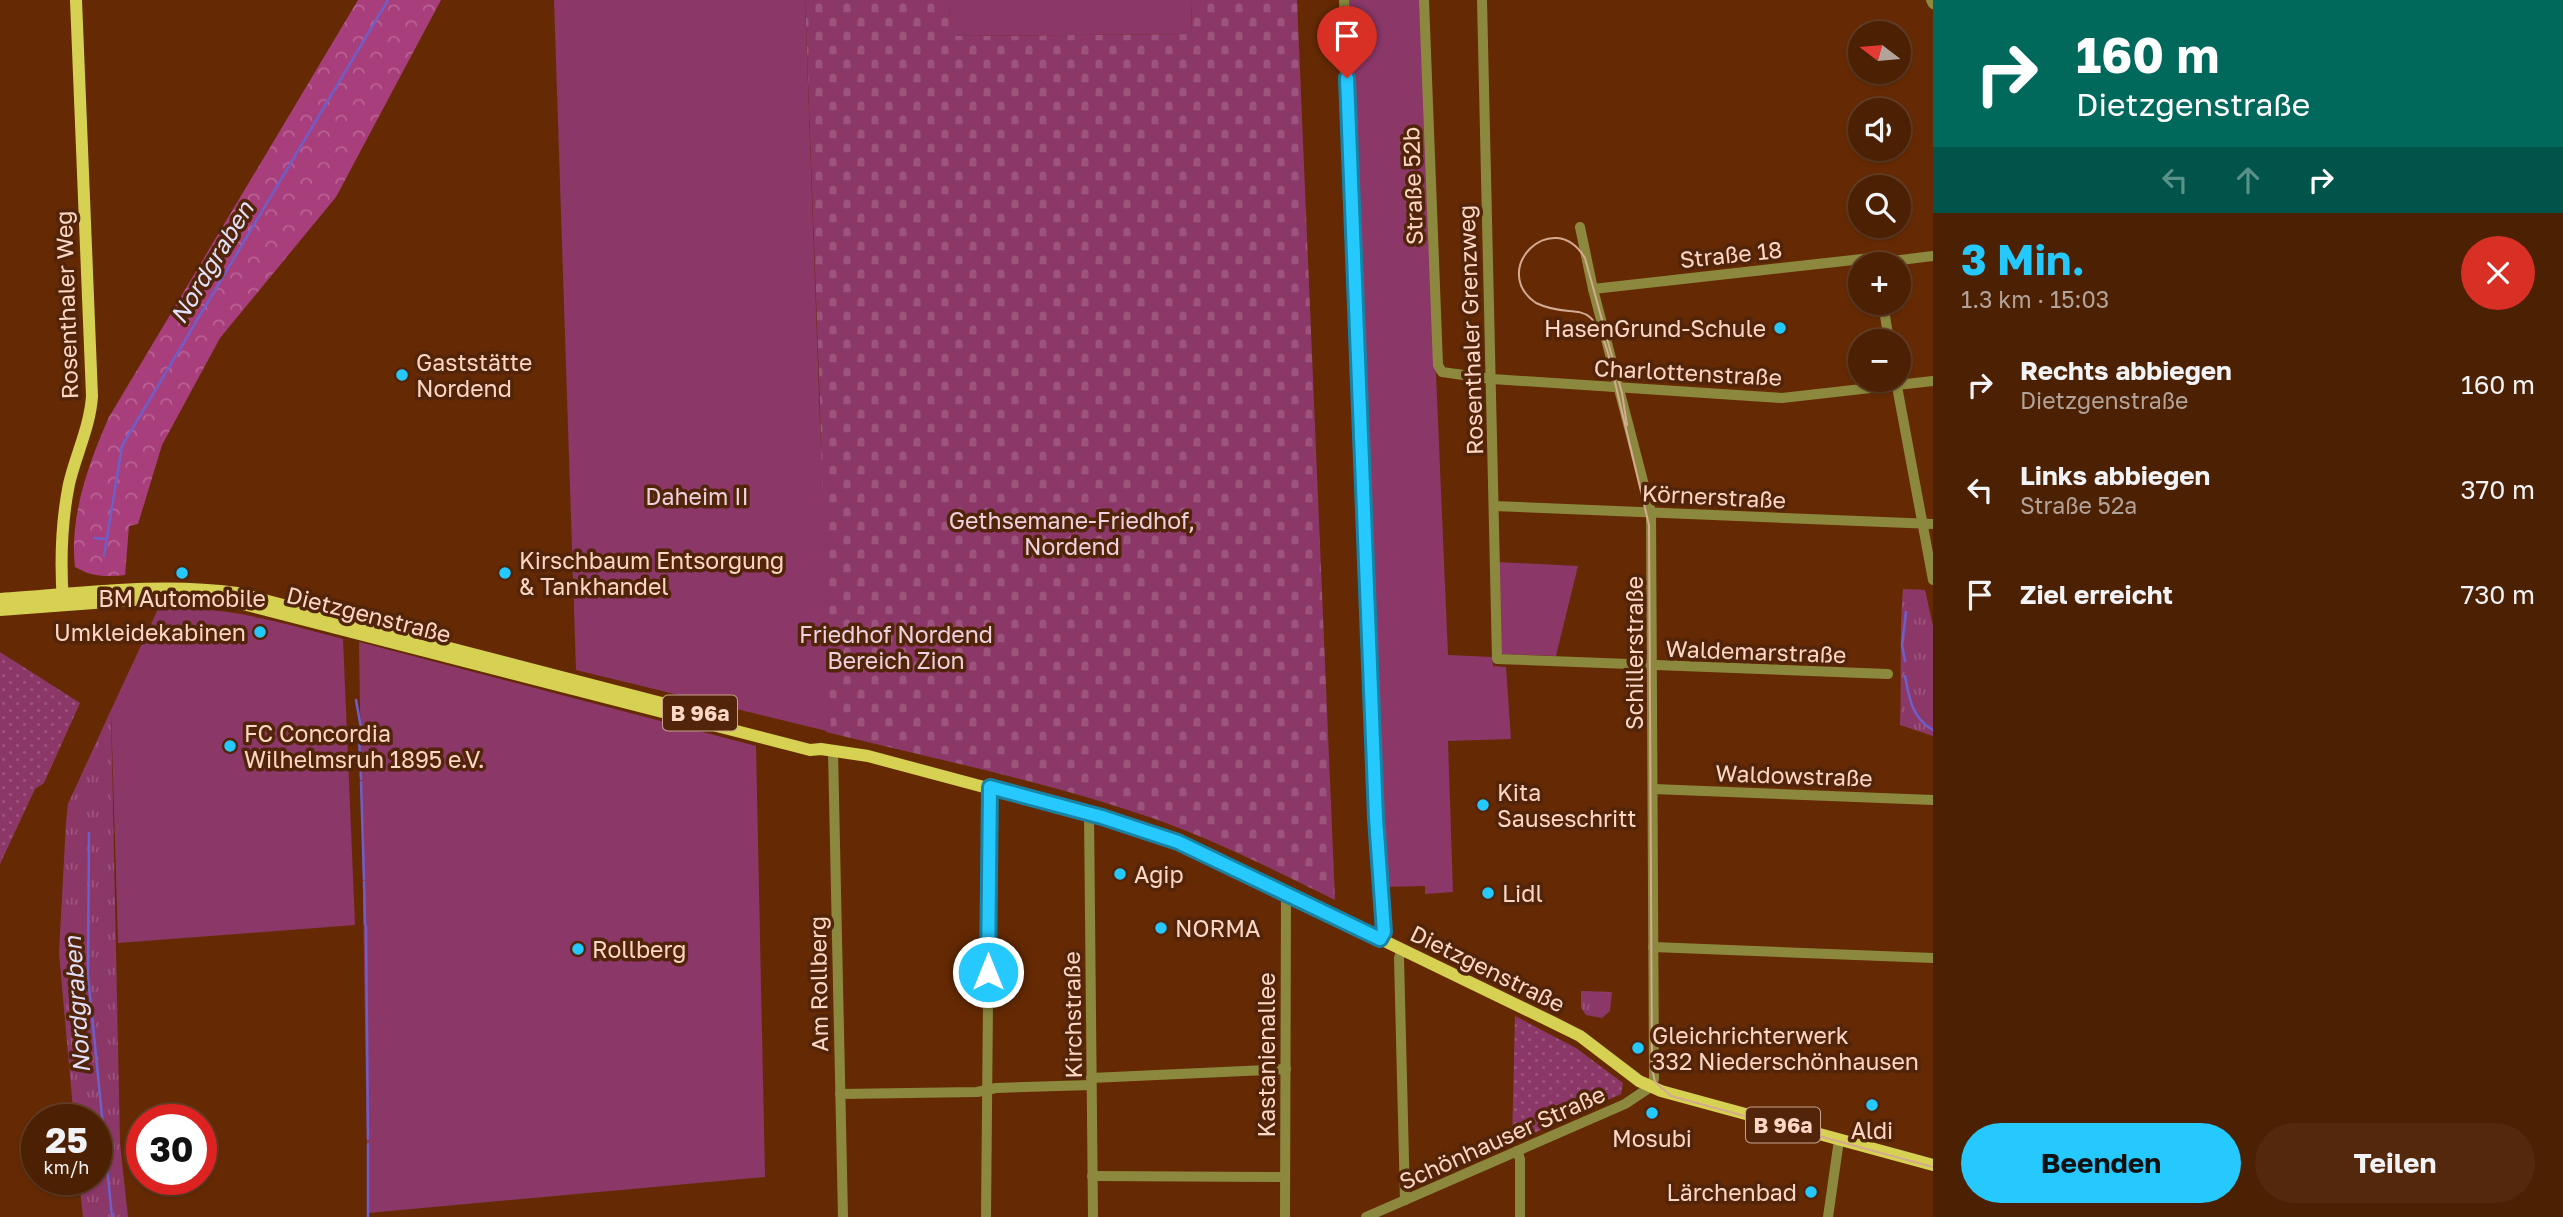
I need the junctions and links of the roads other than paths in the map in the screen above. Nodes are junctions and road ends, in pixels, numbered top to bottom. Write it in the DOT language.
graph roads {
  1 [pos="76,0"];
  2 [pos="1344,0"];
  3 [pos="1424,0"];
  4 [pos="1482,0"];
  5 [pos="1580,227"];
  6 [pos="1933,256"];
  7 [pos="1911,258"];
  8 [pos="1848,265"];
  9 [pos="1593,289"];
  10 [pos="1441,371"];
  11 [pos="1492,379"];
  12 [pos="1933,381"];
  13 [pos="1911,382"];
  14 [pos="1619,388"];
  15 [pos="1848,389"];
  16 [pos="1899,392"];
  17 [pos="1494,506"];
  18 [pos="1651,512"];
  19 [pos="1928,524"];
  20 [pos="1933,580"];
  21 [pos="0,599"];
  22 [pos="63,600"];
  23 [pos="0,610"];
  24 [pos="1497,659"];
  25 [pos="1653,667"];
  26 [pos="1888,674"];
  27 [pos="827,750"];
  28 [pos="990,787"];
  29 [pos="1653,789"];
  30 [pos="1933,800"];
  31 [pos="1088,813"];
  32 [pos="1286,893"];
  33 [pos="1380,939"];
  34 [pos="1653,947"];
  35 [pos="1402,950"];
  36 [pos="1933,958"];
  37 [pos="1286,1069"];
  38 [pos="1091,1081"];
  39 [pos="1650,1087"];
  40 [pos="986,1090"];
  41 [pos="840,1094"];
  42 [pos="1839,1140"];
  43 [pos="1517,1152"];
  44 [pos="1933,1165"];
  45 [pos="1092,1176"];
  46 [pos="1285,1177"];
  47 [pos="1405,1200"];
  48 [pos="843,1217"];
  49 [pos="986,1217"];
  50 [pos="1093,1217"];
  51 [pos="1285,1217"];
  52 [pos="1366,1217"];
  53 [pos="1520,1217"];
  54 [pos="1828,1217"];
  1 -- 22 [label="main road, Rosenthaler Weg"];
  2 -- 33 [label="street"];
  3 -- 10 [label="street, Straße 52b"];
  4 -- 11 [label="street, Rosenthaler Grenzweg"];
  5 -- 9 [label="street, Schillerstraße"];
  6 -- 7 [label="street, Straße 18"];
  8 -- 9 [label="street, Straße 18"];
  9 -- 14 [label="street, Schillerstraße"];
  10 -- 11 [label="street, Charlottenstraße"];
  11 -- 14 [label="street, Charlottenstraße"];
  11 -- 17 [label="street, Rosenthaler Grenzweg"];
  12 -- 13 [label="street, Charlottenstraße"];
  14 -- 15 [label="street, Charlottenstraße"];
  14 -- 18 [label="street, Schillerstraße"];
  16 -- 19 [label="street"];
  17 -- 18 [label="street, Körnerstraße"];
  17 -- 24 [label="street, Rosenthaler Grenzweg"];
  18 -- 19 [label="street, Körnerstraße"];
  18 -- 25 [label="street, Schillerstraße"];
  19 -- 20 [label="street"];
  21 -- 22 [label="main road, B 96a"];
  22 -- 23 [label="main road, B 96a"];
  22 -- 27 [label="main road, Dietzgenstraße / B 96a"];
  24 -- 25 [label="street, Waldemarstraße"];
  25 -- 26 [label="street, Waldemarstraße"];
  25 -- 29 [label="street, Schillerstraße"];
  27 -- 28 [label="main road, Dietzgenstraße / B 96a"];
  27 -- 41 [label="street, Am Rollberg"];
  28 -- 31 [label="main road, Dietzgenstraße / B 96a"];
  28 -- 40 [label="street"];
  29 -- 30 [label="street, Waldowstraße"];
  29 -- 34 [label="street, Schillerstraße"];
  31 -- 32 [label="main road, Dietzgenstraße / B 96a"];
  31 -- 38 [label="street, Kirchstraße"];
  32 -- 33 [label="main road, Dietzgenstraße / B 96a"];
  32 -- 37 [label="street, Kastanienallee"];
  33 -- 35 [label="main road, Dietzgenstraße / B 96a"];
  34 -- 36 [label="street"];
  34 -- 39 [label="street, Schillerstraße"];
  35 -- 39 [label="main road, Dietzgenstraße / B 96a"];
  35 -- 47 [label="street"];
  37 -- 38 [label="street"];
  37 -- 46 [label="street, Kastanienallee"];
  38 -- 40 [label="street"];
  38 -- 45 [label="street, Kirchstraße"];
  39 -- 42 [label="main road, Dietzgenstraße / B 96a"];
  39 -- 43 [label="street, Schönhauser Straße"];
  40 -- 41 [label="street"];
  40 -- 49 [label="street"];
  41 -- 48 [label="street, Am Rollberg"];
  42 -- 44 [label="main road, Dietzgenstraße / B 96a"];
  42 -- 54 [label="street"];
  43 -- 47 [label="street, Schönhauser Straße"];
  43 -- 53 [label="street"];
  45 -- 46 [label="street"];
  45 -- 50 [label="street, Kirchstraße"];
  46 -- 51 [label="street, Kastanienallee"];
  47 -- 52 [label="street, Schönhauser Straße"];
}
